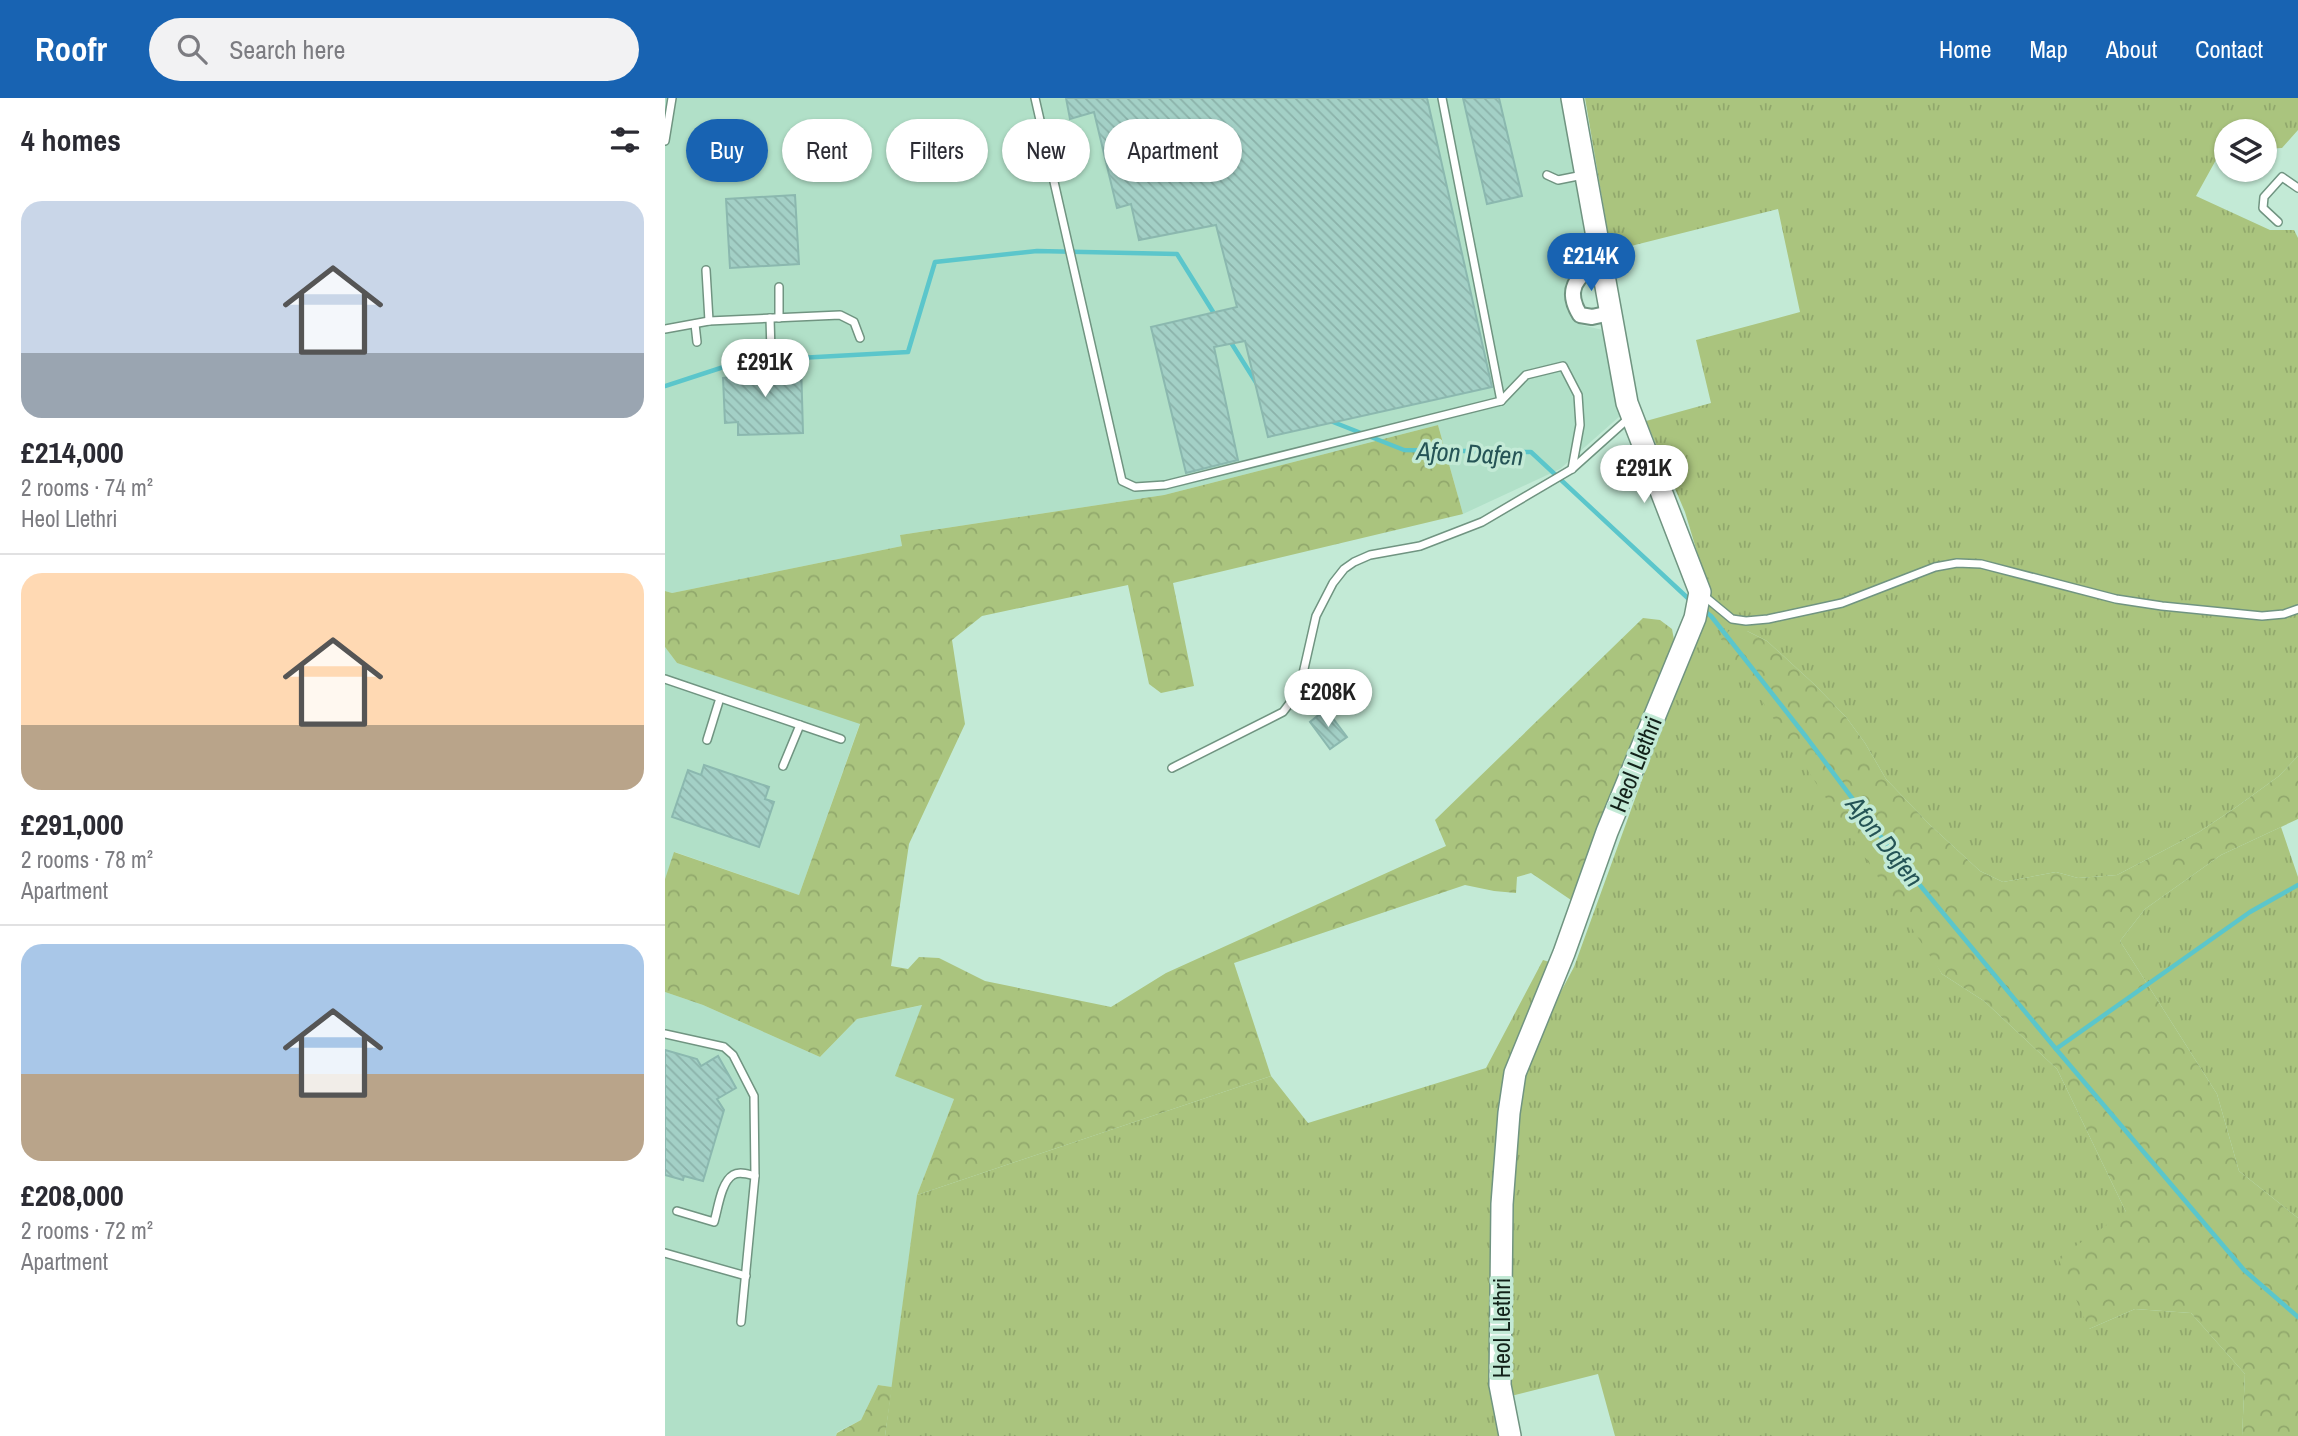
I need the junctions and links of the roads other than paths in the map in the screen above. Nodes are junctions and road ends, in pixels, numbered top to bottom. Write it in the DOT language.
graph roads {
  1 [pos="672,98"];
  2 [pos="1035,98"];
  3 [pos="1442,98"];
  4 [pos="1571,98"];
  5 [pos="665,141"];
  6 [pos="1585,175"];
  7 [pos="1547,176"];
  8 [pos="2298,188"];
  9 [pos="2278,222"];
  10 [pos="1600,264"];
  11 [pos="706,270"];
  12 [pos="779,287"];
  13 [pos="1610,313"];
  14 [pos="770,318"];
  15 [pos="779,318"];
  16 [pos="709,321"];
  17 [pos="695,324"];
  18 [pos="665,328"];
  19 [pos="860,338"];
  20 [pos="697,342"];
  21 [pos="771,352"];
  22 [pos="1501,401"];
  23 [pos="1632,415"];
  24 [pos="1572,469"];
  25 [pos="1700,592"];
  26 [pos="2298,609"];
  27 [pos="665,679"];
  28 [pos="720,698"];
  29 [pos="800,725"];
  30 [pos="841,739"];
  31 [pos="707,740"];
  32 [pos="783,766"];
  33 [pos="1172,768"];
  34 [pos="665,1034"];
  35 [pos="755,1176"];
  36 [pos="677,1211"];
  37 [pos="665,1253"];
  38 [pos="746,1276"];
  39 [pos="741,1322"];
  40 [pos="1510,1436"];
  1 -- 5 [label="lane"];
  2 -- 22 [label="lane"];
  3 -- 22 [label="lane"];
  4 -- 6 [label="street"];
  6 -- 7 [label="lane"];
  6 -- 10 [label="street"];
  8 -- 9 [label="lane"];
  10 -- 13 [label="street"];
  10 -- 13 [label="street"];
  11 -- 16 [label="lane"];
  12 -- 15 [label="lane"];
  13 -- 23 [label="street"];
  14 -- 15 [label="lane"];
  14 -- 16 [label="lane"];
  14 -- 21 [label="lane"];
  15 -- 19 [label="lane"];
  16 -- 17 [label="lane"];
  17 -- 18 [label="lane"];
  17 -- 20 [label="lane"];
  22 -- 24 [label="lane"];
  23 -- 24 [label="lane"];
  23 -- 25 [label="street"];
  24 -- 33 [label="lane"];
  25 -- 26 [label="lane"];
  25 -- 40 [label="street, Heol Llethri"];
  27 -- 28 [label="lane"];
  28 -- 29 [label="lane"];
  28 -- 31 [label="lane"];
  29 -- 30 [label="lane"];
  29 -- 32 [label="lane"];
  34 -- 35 [label="lane"];
  35 -- 36 [label="lane"];
  35 -- 38 [label="lane"];
  37 -- 38 [label="lane"];
  38 -- 39 [label="lane"];
}
